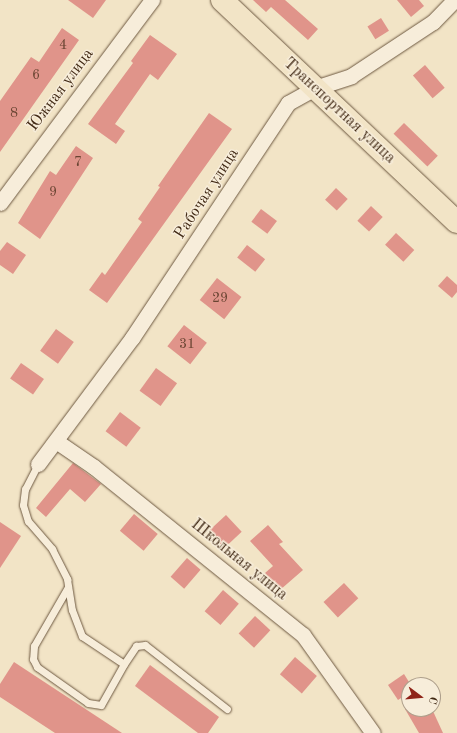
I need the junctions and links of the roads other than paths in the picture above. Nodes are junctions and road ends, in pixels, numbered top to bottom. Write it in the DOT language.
graph roads {
  1 [pos="152,0"];
  2 [pos="222,0"];
  3 [pos="454,0"];
  4 [pos="315,88"];
  5 [pos="0,203"];
  6 [pos="457,222"];
  7 [pos="56,441"];
  8 [pos="38,464"];
  9 [pos="68,587"];
  10 [pos="124,664"];
  11 [pos="227,709"];
  12 [pos="374,733"];
  1 -- 5 [label="street, Южная улица"];
  2 -- 4 [label="main road, Транспортная улица"];
  3 -- 4 [label="street, Рабочая улица"];
  4 -- 6 [label="main road, Транспортная улица"];
  4 -- 7 [label="street, Рабочая улица"];
  7 -- 8 [label="street, Рабочая улица"];
  7 -- 12 [label="street, Школьная улица"];
  8 -- 9 [label="lane"];
  9 -- 10 [label="lane"];
  9 -- 10 [label="lane"];
  10 -- 11 [label="lane"];
}
